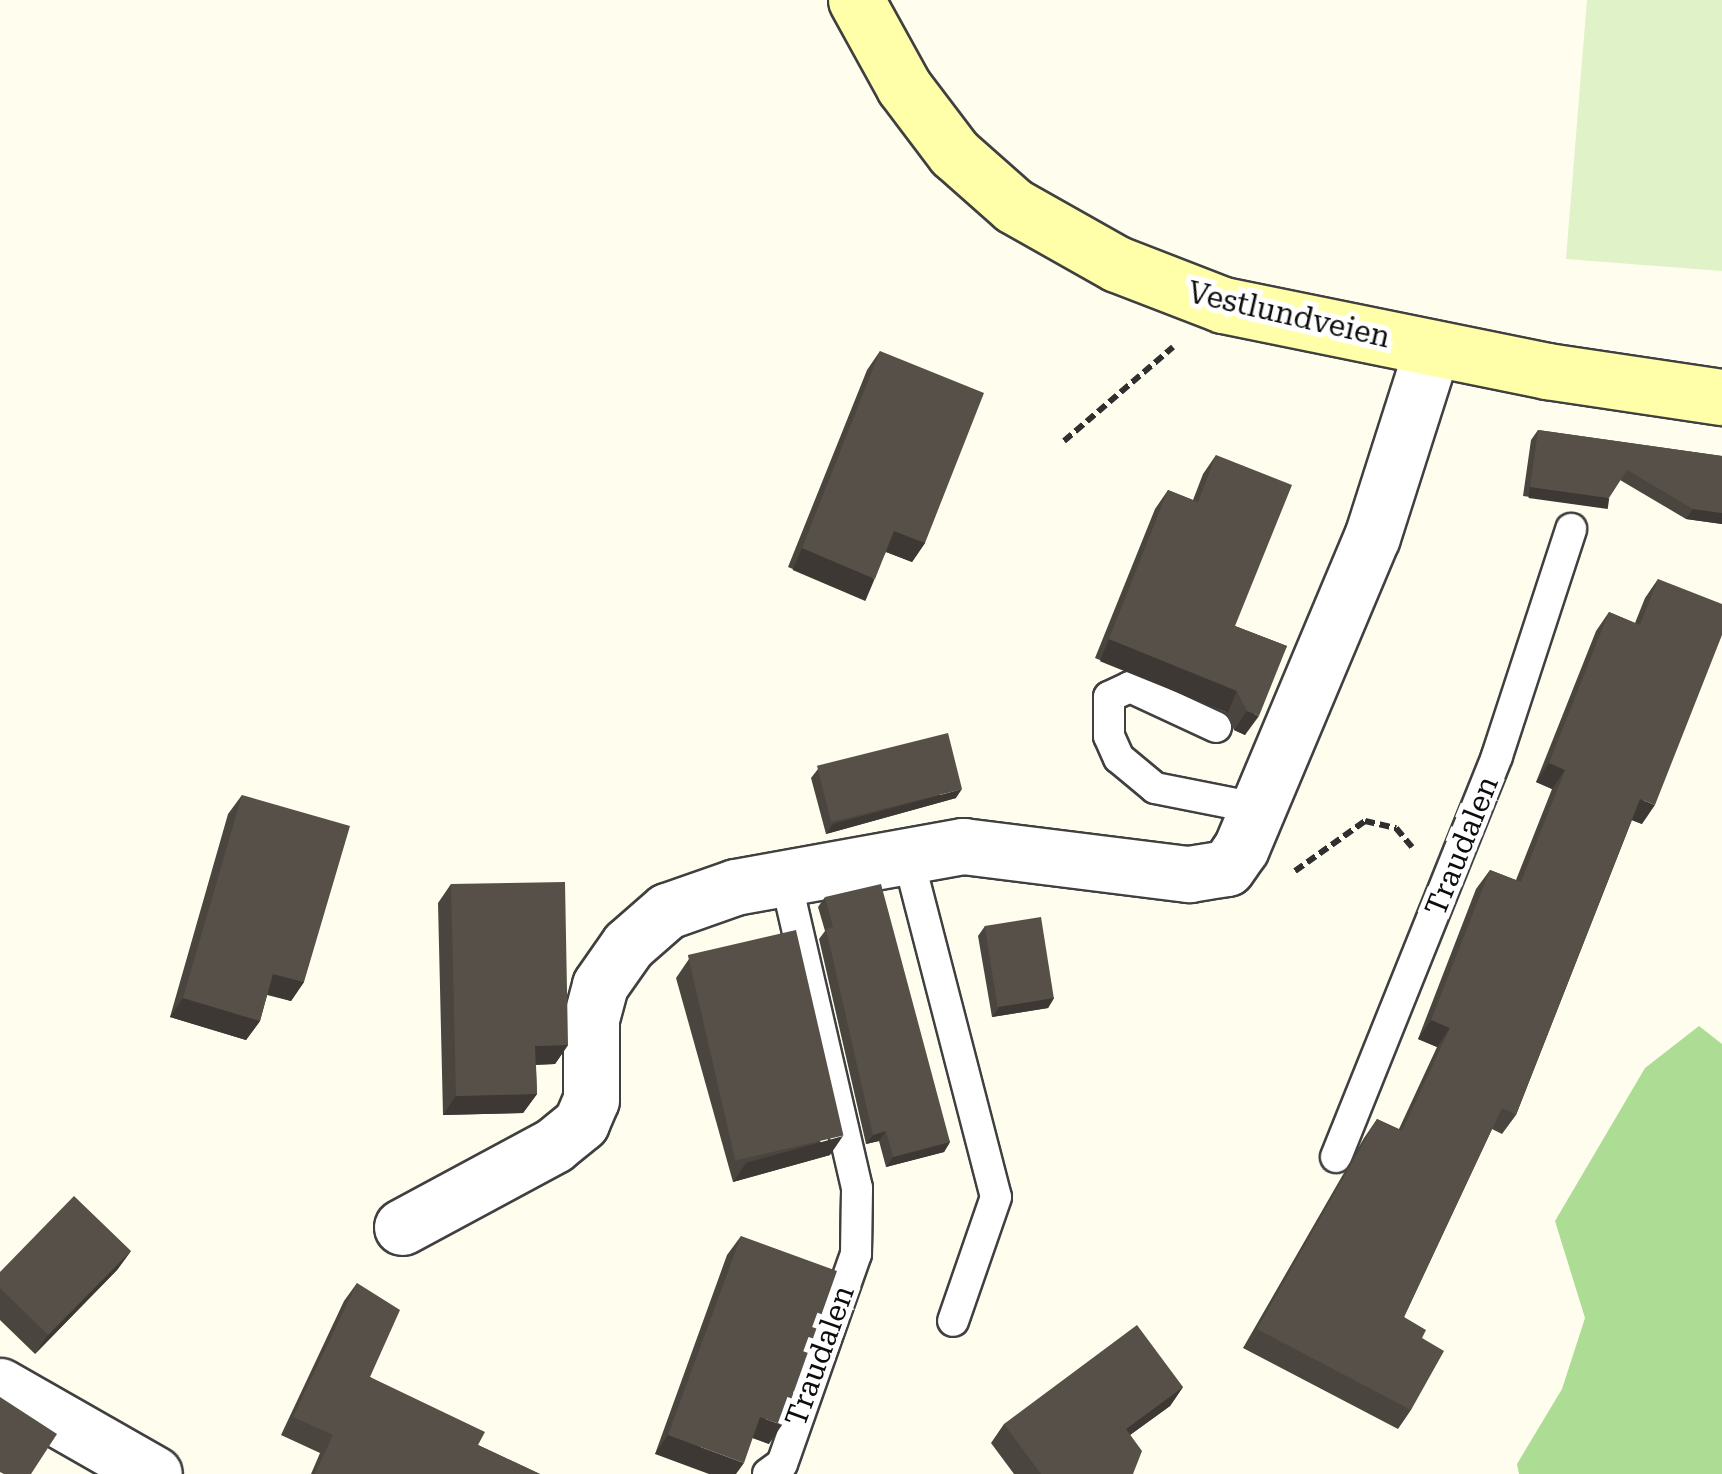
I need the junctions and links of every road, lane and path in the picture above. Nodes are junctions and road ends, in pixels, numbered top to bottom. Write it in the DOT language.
graph roads {
  1 [pos="856,0"];
  2 [pos="1223,305"];
  3 [pos="1432,349"];
  4 [pos="1722,397"];
  5 [pos="1064,440"];
  6 [pos="1572,529"];
  7 [pos="1216,727"];
  8 [pos="1256,808"];
  9 [pos="907,852"];
  10 [pos="1233,860"];
  11 [pos="786,880"];
  12 [pos="1448,881"];
  13 [pos="1336,1157"];
  14 [pos="402,1226"];
  15 [pos="953,1321"];
  16 [pos="0,1386"];
  17 [pos="154,1474"];
  18 [pos="768,1474"];
  1 -- 2 [label="main road, Vestlundveien"];
  2 -- 3 [label="main road, Vestlundveien"];
  2 -- 5 [label="path"];
  3 -- 4 [label="main road, Vestlundveien"];
  3 -- 8 [label="street"];
  6 -- 12 [label="lane, Traudalen"];
  7 -- 8 [label="lane"];
  8 -- 10 [label="street"];
  9 -- 10 [label="street"];
  9 -- 11 [label="street"];
  9 -- 15 [label="lane"];
  10 -- 12 [label="path"];
  11 -- 14 [label="street"];
  11 -- 18 [label="lane, Traudalen"];
  12 -- 13 [label="lane, Traudalen"];
  16 -- 17 [label="street"];
}
